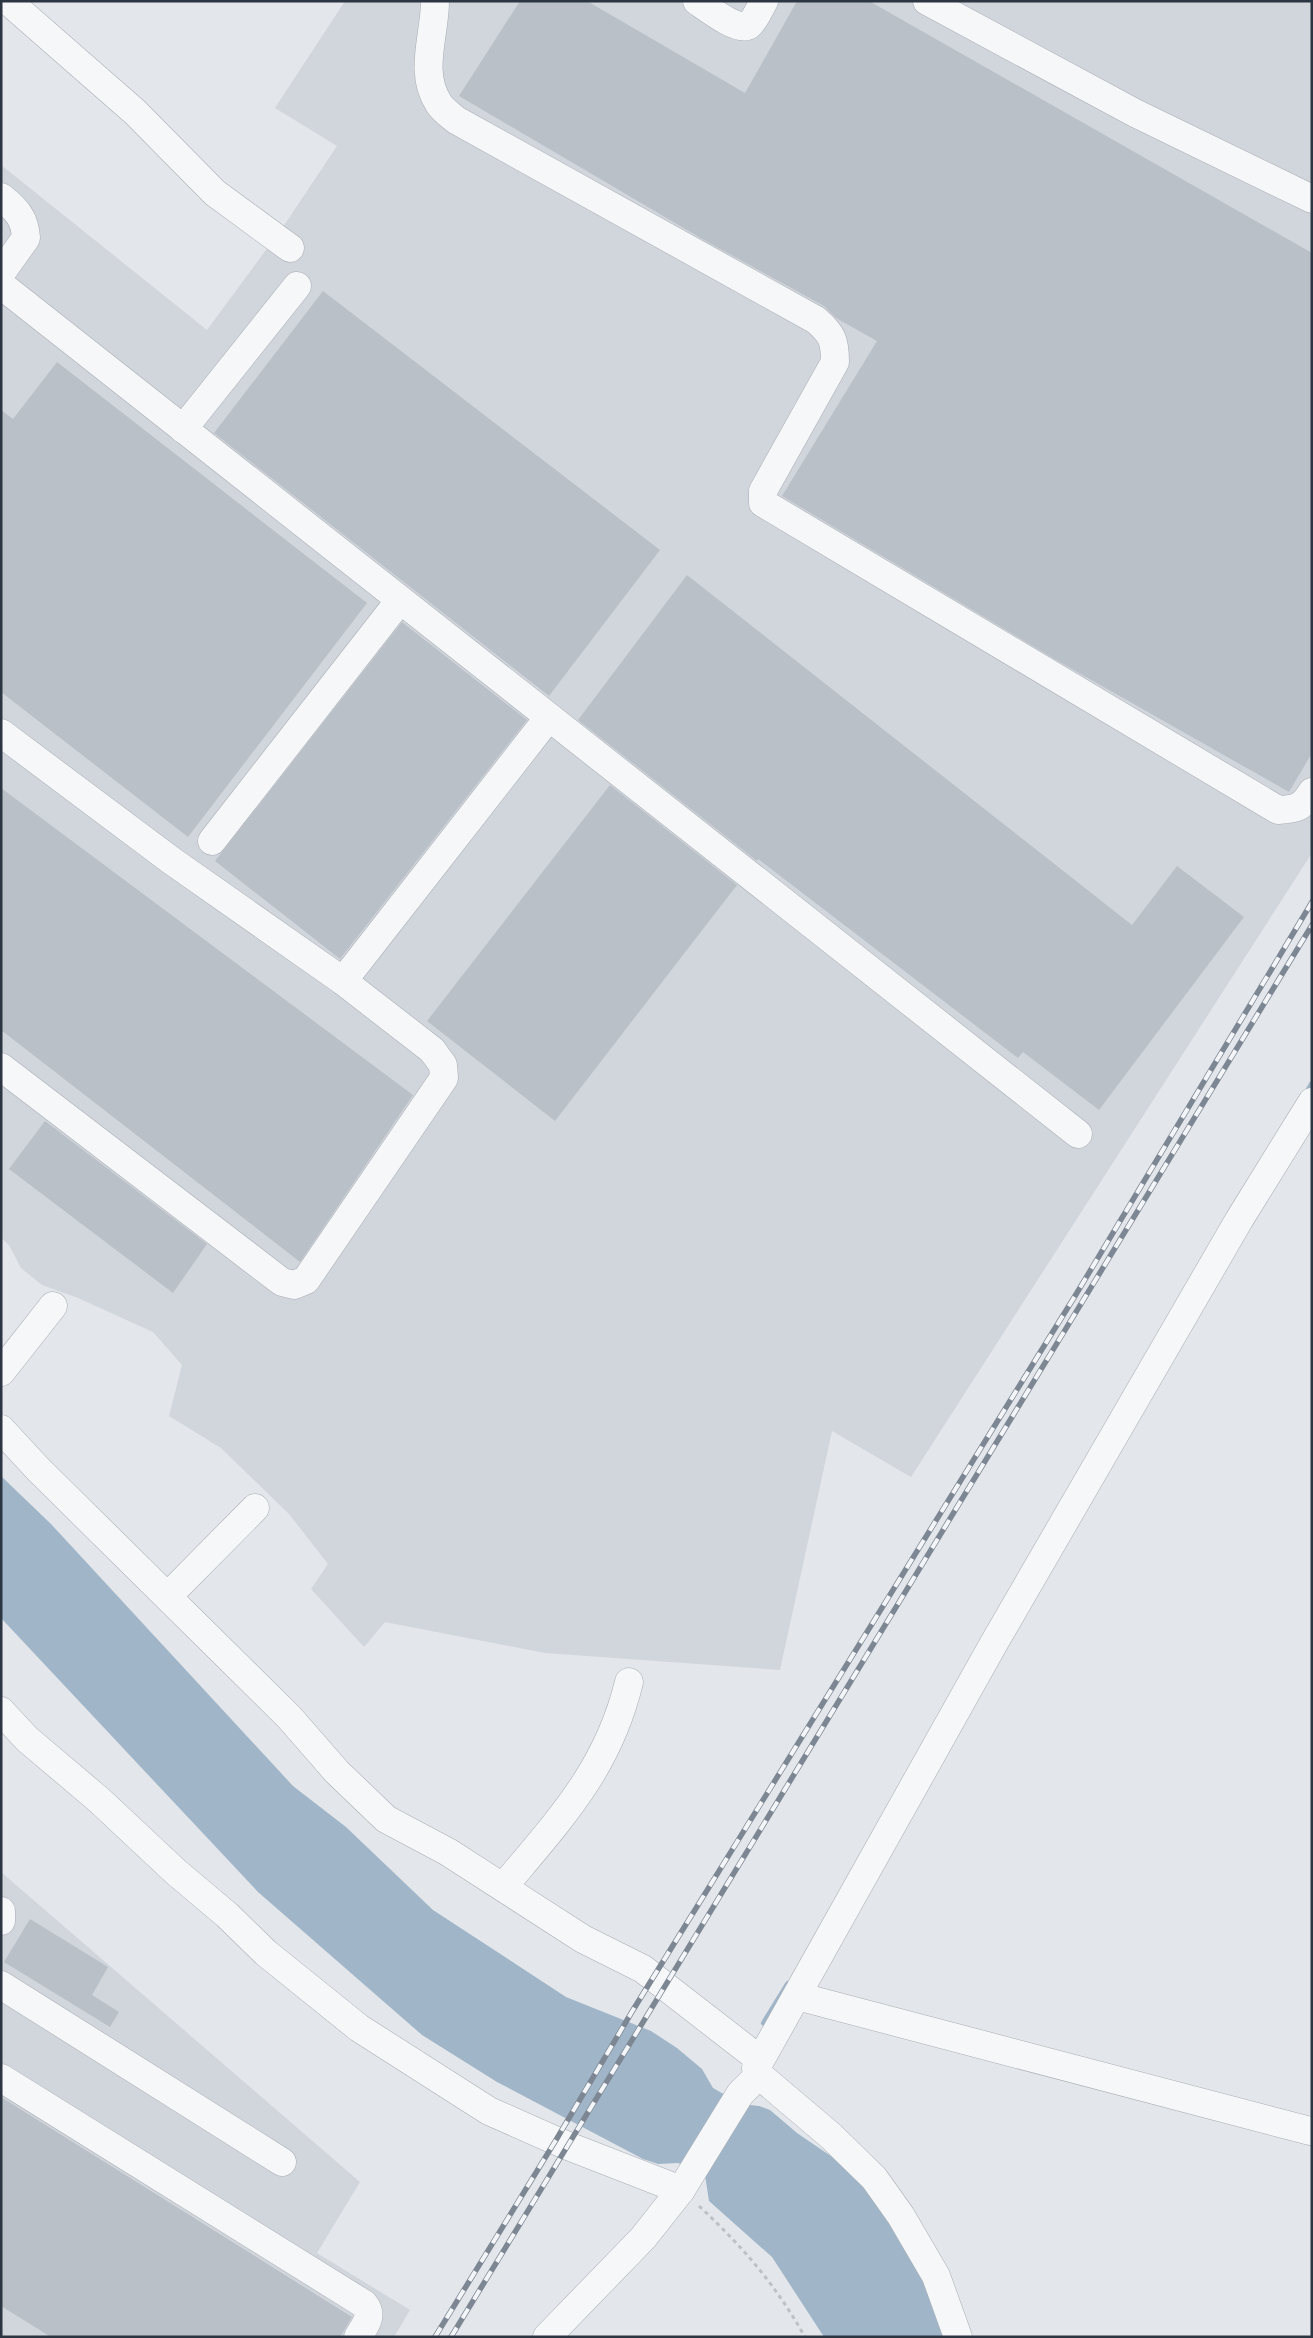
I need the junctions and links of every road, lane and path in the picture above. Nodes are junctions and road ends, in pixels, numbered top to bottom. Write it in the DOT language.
graph roads {
  1 [pos="8,1"];
  2 [pos="435,1"];
  3 [pos="697,1"];
  4 [pos="764,1"];
  5 [pos="927,1"];
  6 [pos="1,196"];
  7 [pos="1312,199"];
  8 [pos="290,248"];
  9 [pos="1,272"];
  10 [pos="1,285"];
  11 [pos="298,286"];
  12 [pos="183,429"];
  13 [pos="400,600"];
  14 [pos="549,718"];
  15 [pos="1,733"];
  16 [pos="1312,792"];
  17 [pos="212,841"];
  18 [pos="343,981"];
  19 [pos="1,1067"];
  20 [pos="1312,1102"];
  21 [pos="1078,1134"];
  22 [pos="54,1306"];
  23 [pos="1,1372"];
  24 [pos="1,1429"];
  25 [pos="255,1508"];
  26 [pos="168,1596"];
  27 [pos="629,1682"];
  28 [pos="1,1711"];
  29 [pos="504,1886"];
  30 [pos="1,1911"];
  31 [pos="1,1921"];
  32 [pos="1,1985"];
  33 [pos="797,1996"];
  34 [pos="752,2076"];
  35 [pos="1,2078"];
  36 [pos="1310,2131"];
  37 [pos="282,2162"];
  38 [pos="685,2184"];
  39 [pos="358,2337"];
  40 [pos="547,2337"];
  41 [pos="805,2337"];
  42 [pos="958,2337"];
  1 -- 8 [label="street"];
  2 -- 16 [label="street"];
  3 -- 4 [label="street"];
  5 -- 7 [label="street"];
  6 -- 9 [label="street"];
  10 -- 12 [label="street"];
  11 -- 12 [label="street"];
  12 -- 13 [label="street"];
  13 -- 14 [label="street"];
  13 -- 17 [label="street"];
  14 -- 18 [label="street"];
  14 -- 21 [label="street"];
  15 -- 18 [label="street"];
  18 -- 19 [label="street"];
  20 -- 33 [label="street"];
  22 -- 23 [label="street"];
  24 -- 26 [label="street"];
  25 -- 26 [label="street"];
  26 -- 29 [label="street"];
  27 -- 29 [label="street"];
  28 -- 38 [label="street"];
  29 -- 34 [label="street"];
  30 -- 31 [label="street"];
  32 -- 37 [label="street"];
  33 -- 34 [label="street"];
  33 -- 36 [label="street"];
  34 -- 38 [label="street"];
  34 -- 42 [label="street"];
  35 -- 39 [label="street"];
  38 -- 40 [label="street"];
  38 -- 41 [label="path"];
}
